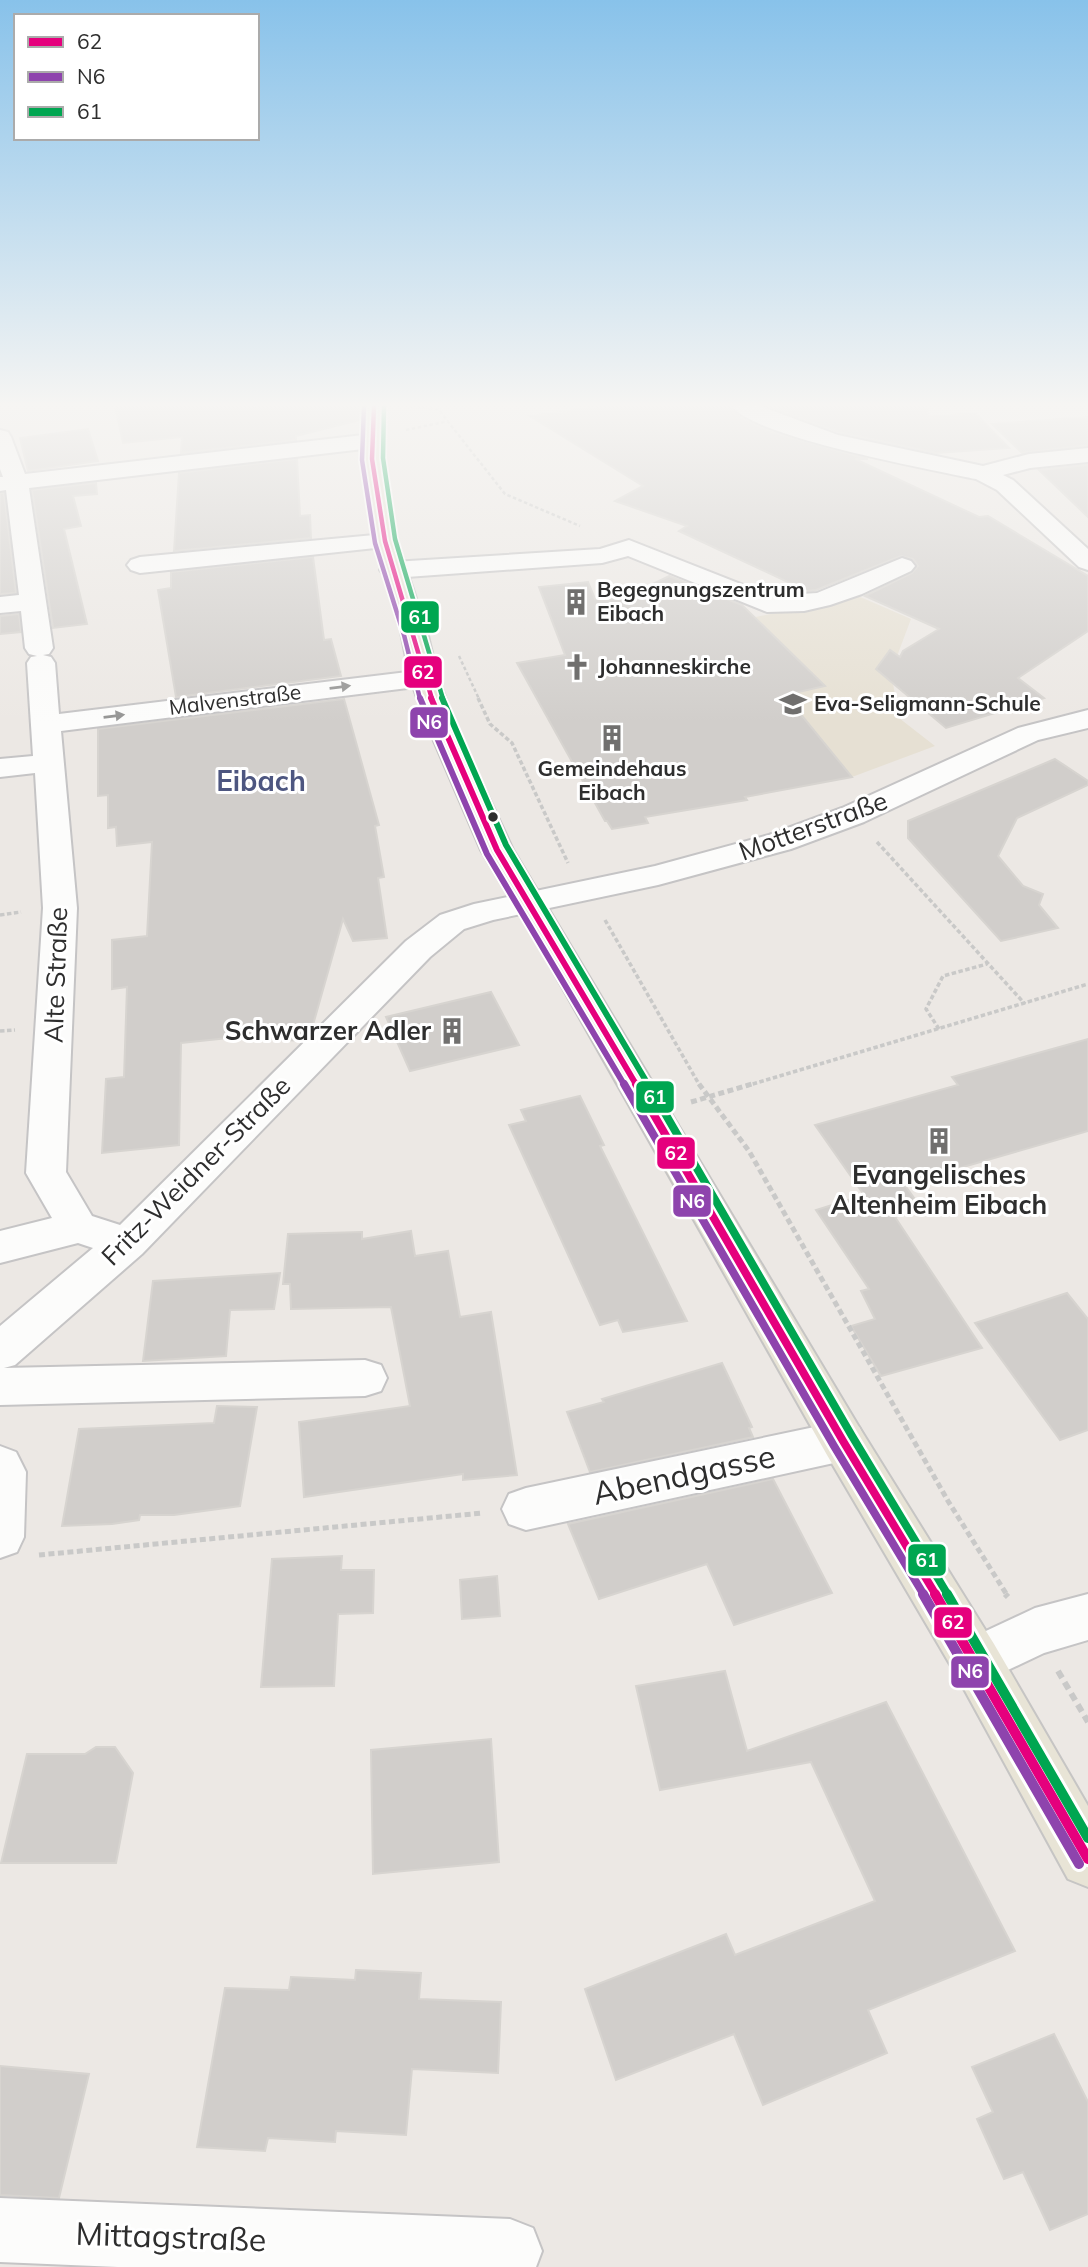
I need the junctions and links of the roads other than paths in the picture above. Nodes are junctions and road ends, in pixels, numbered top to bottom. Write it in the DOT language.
graph roads {
  1 [pos="14,512"];
  2 [pos="380,512"];
  3 [pos="1035,512"];
  4 [pos="385,541"];
  5 [pos="1088,562"];
  6 [pos="140,565"];
  7 [pos="902,566"];
  8 [pos="393,570"];
  9 [pos="33,602"];
  10 [pos="0,605"];
  11 [pos="424,678"];
  12 [pos="1088,719"];
  13 [pos="47,724"];
  14 [pos="49,763"];
  15 [pos="0,768"];
  16 [pos="527,901"];
  17 [pos="78,1227"];
  18 [pos="127,1244"];
  19 [pos="0,1247"];
  20 [pos="0,1352"];
  21 [pos="365,1378"];
  22 [pos="0,1387"];
  23 [pos="843,1441"];
  24 [pos="0,1466"];
  25 [pos="526,1509"];
  26 [pos="14,1546"];
  27 [pos="1088,1617"];
  28 [pos="976,1661"];
  29 [pos="1088,1859"];
  30 [pos="0,2230"];
  31 [pos="510,2251"];
  1 -- 9 [label="street, Alte Straße"];
  2 -- 4 [label="main road"];
  3 -- 5 [label="street"];
  4 -- 6 [label="street"];
  4 -- 8 [label="main road"];
  7 -- 8 [label="street"];
  8 -- 11 [label="main road"];
  9 -- 10 [label="street"];
  9 -- 13 [label="street, Alte Straße"];
  13 -- 11 [label="street, Malvenstraße, one-way"];
  11 -- 16 [label="main road"];
  12 -- 16 [label="street, Motterstraße"];
  13 -- 14 [label="street, Alte Straße"];
  14 -- 15 [label="street"];
  14 -- 17 [label="street, Alte Straße"];
  16 -- 18 [label="street, Fritz-Weidner-Straße"];
  16 -- 23 [label="main road"];
  17 -- 18 [label="street"];
  17 -- 19 [label="street"];
  18 -- 20 [label="street, Fritz-Weidner-Straße"];
  21 -- 22 [label="street"];
  23 -- 25 [label="street, Abendgasse"];
  23 -- 28 [label="main road"];
  24 -- 26 [label="street"];
  27 -- 28 [label="street"];
  28 -- 29 [label="main road"];
  30 -- 31 [label="street, Mittagstraße"];
}
